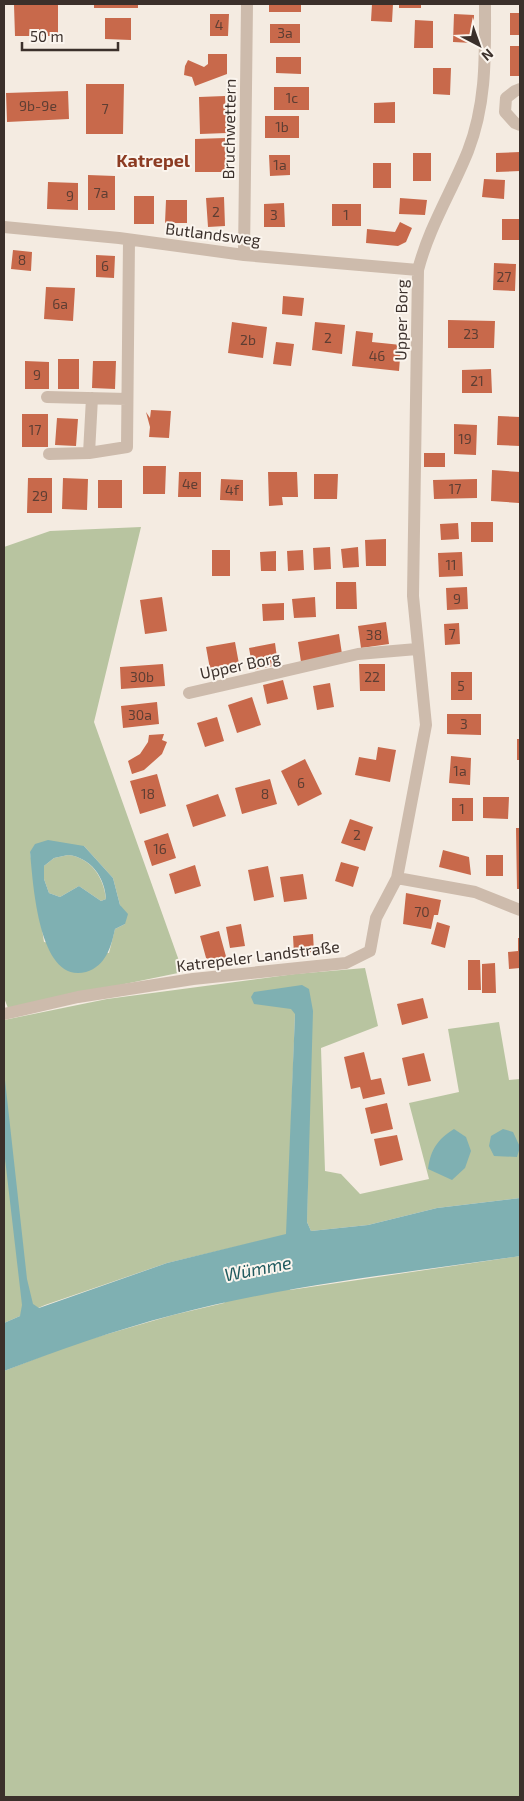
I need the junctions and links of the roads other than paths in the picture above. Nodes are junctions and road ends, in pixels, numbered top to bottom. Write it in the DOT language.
graph roads {
  1 [pos="247,4"];
  2 [pos="485,4"];
  3 [pos="520,90"];
  4 [pos="484,91"];
  5 [pos="506,98"];
  6 [pos="520,125"];
  7 [pos="4,227"];
  8 [pos="129,240"];
  9 [pos="244,254"];
  10 [pos="418,270"];
  11 [pos="47,397"];
  12 [pos="92,398"];
  13 [pos="126,399"];
  14 [pos="89,453"];
  15 [pos="49,454"];
  16 [pos="416,649"];
  17 [pos="189,693"];
  18 [pos="398,878"];
  19 [pos="520,910"];
  20 [pos="4,1014"];
  1 -- 9 [label="street, Bruchwettern"];
  2 -- 4 [label="street, Upper Borg"];
  3 -- 5 [label="street"];
  4 -- 5 [label="street"];
  4 -- 10 [label="street, Upper Borg"];
  5 -- 6 [label="street"];
  7 -- 8 [label="street, Butlandsweg"];
  8 -- 9 [label="street, Butlandsweg"];
  8 -- 13 [label="street"];
  9 -- 10 [label="street, Butlandsweg"];
  10 -- 16 [label="street, Upper Borg"];
  11 -- 12 [label="street"];
  12 -- 13 [label="street"];
  12 -- 14 [label="street"];
  13 -- 14 [label="street"];
  14 -- 15 [label="street"];
  16 -- 17 [label="street, Upper Borg"];
  16 -- 18 [label="street, Upper Borg"];
  18 -- 19 [label="street"];
  18 -- 20 [label="street, Katrepeler Landstraße"];
}
